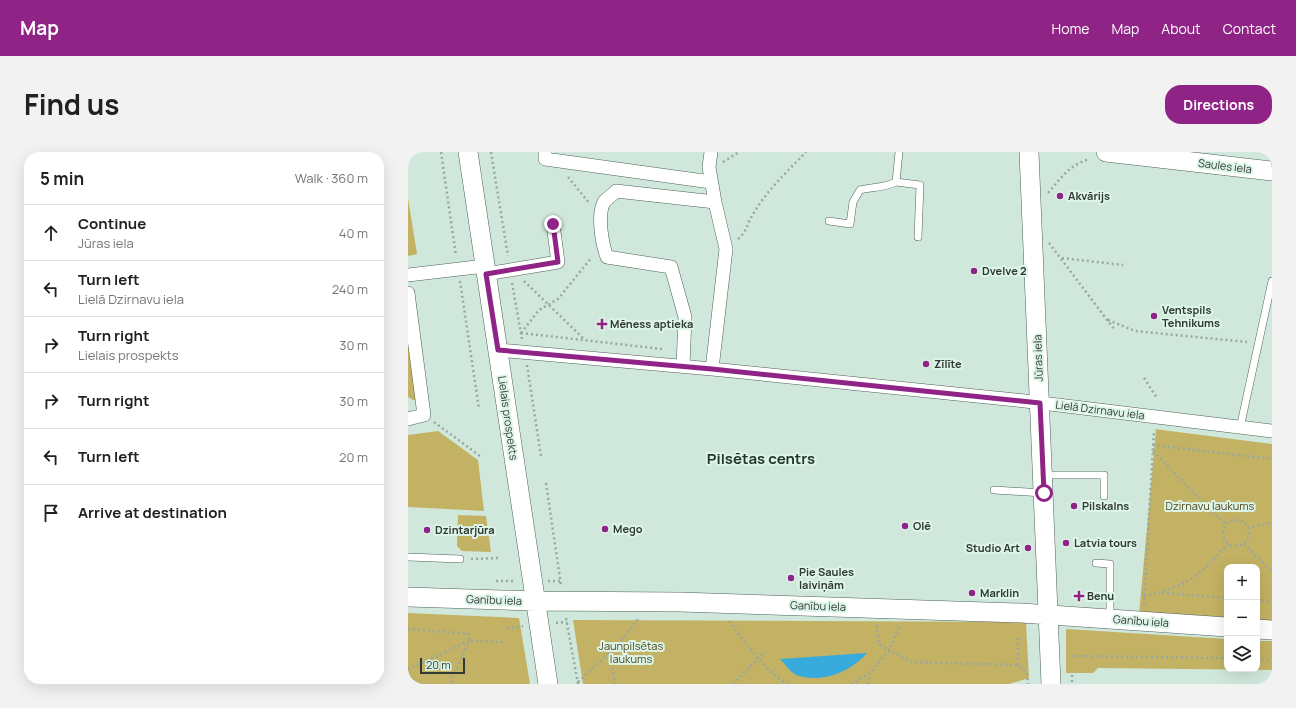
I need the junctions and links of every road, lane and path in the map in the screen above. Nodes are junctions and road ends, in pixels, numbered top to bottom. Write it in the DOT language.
graph roads {
  1 [pos="468,152"];
  2 [pos="491,152"];
  3 [pos="545,152"];
  4 [pos="710,152"];
  5 [pos="806,152"];
  6 [pos="899,152"];
  7 [pos="1029,152"];
  8 [pos="1098,155"];
  9 [pos="556,160"];
  10 [pos="1272,172"];
  11 [pos="711,182"];
  12 [pos="896,182"];
  13 [pos="1047,194"];
  14 [pos="715,202"];
  15 [pos="602,217"];
  16 [pos="829,221"];
  17 [pos="553,224"];
  18 [pos="918,237"];
  19 [pos="1049,242"];
  20 [pos="603,244"];
  21 [pos="725,247"];
  22 [pos="1062,258"];
  23 [pos="1123,265"];
  24 [pos="486,270"];
  25 [pos="511,270"];
  26 [pos="408,275"];
  27 [pos="1272,281"];
  28 [pos="408,293"];
  29 [pos="549,304"];
  30 [pos="1108,320"];
  31 [pos="1114,329"];
  32 [pos="521,333"];
  33 [pos="584,339"];
  34 [pos="522,340"];
  35 [pos="1247,342"];
  36 [pos="498,350"];
  37 [pos="527,364"];
  38 [pos="683,366"];
  39 [pos="712,369"];
  40 [pos="1144,378"];
  41 [pos="1157,398"];
  42 [pos="1040,403"];
  43 [pos="424,415"];
  44 [pos="408,418"];
  45 [pos="1240,428"];
  46 [pos="1154,429"];
  47 [pos="1272,431"];
  48 [pos="1153,445"];
  49 [pos="1153,450"];
  50 [pos="480,456"];
  51 [pos="541,456"];
  52 [pos="1272,459"];
  53 [pos="546,483"];
  54 [pos="1043,484"];
  55 [pos="994,490"];
  56 [pos="1104,496"];
  57 [pos="1272,522"];
  58 [pos="1226,525"];
  59 [pos="1248,528"];
  60 [pos="1228,544"];
  61 [pos="1244,544"];
  62 [pos="408,557"];
  63 [pos="498,558"];
  64 [pos="460,559"];
  65 [pos="1096,563"];
  66 [pos="1272,571"];
  67 [pos="1161,593"];
  68 [pos="1144,596"];
  69 [pos="408,597"];
  70 [pos="1224,598"];
  71 [pos="1260,600"];
  72 [pos="536,601"];
  73 [pos="563,601"];
  74 [pos="1272,602"];
  75 [pos="1143,607"];
  76 [pos="644,612"];
  77 [pos="1048,615"];
  78 [pos="874,619"];
  79 [pos="903,619"];
  80 [pos="729,620"];
  81 [pos="1110,620"];
  82 [pos="1224,627"];
  83 [pos="408,629"];
  84 [pos="1260,629"];
  85 [pos="1272,630"];
  86 [pos="1018,638"];
  87 [pos="469,641"];
  88 [pos="503,642"];
  89 [pos="889,650"];
  90 [pos="765,651"];
  91 [pos="610,653"];
  92 [pos="758,656"];
  93 [pos="1071,656"];
  94 [pos="1224,658"];
  95 [pos="1260,659"];
  96 [pos="1272,659"];
  97 [pos="1018,665"];
  98 [pos="408,669"];
  99 [pos="870,673"];
  100 [pos="1072,674"];
  101 [pos="781,682"];
  102 [pos="578,683"];
  103 [pos="450,684"];
  104 [pos="548,684"];
  105 [pos="615,684"];
  106 [pos="733,684"];
  107 [pos="788,684"];
  108 [pos="851,684"];
  109 [pos="868,684"];
  110 [pos="1028,684"];
  111 [pos="1050,684"];
  112 [pos="1072,684"];
  1 -- 24 [label="street, Lielais prospekts"];
  2 -- 25 [label="path"];
  3 -- 9 [label="street"];
  4 -- 11 [label="street"];
  5 -- 21 [label="path"];
  6 -- 12 [label="lane"];
  7 -- 42 [label="street, Jūras iela"];
  8 -- 10 [label="street, Saules iela"];
  8 -- 13 [label="path"];
  9 -- 11 [label="street"];
  9 -- 15 [label="path"];
  11 -- 14 [label="street"];
  12 -- 16 [label="lane"];
  12 -- 18 [label="lane"];
  14 -- 15 [label="street"];
  14 -- 21 [label="street"];
  15 -- 20 [label="street"];
  17 -- 25 [label="street"];
  19 -- 22 [label="path"];
  20 -- 29 [label="path"];
  20 -- 38 [label="street"];
  21 -- 39 [label="street"];
  22 -- 23 [label="path"];
  22 -- 30 [label="path"];
  24 -- 25 [label="street"];
  24 -- 26 [label="street"];
  24 -- 36 [label="street, Lielais prospekts"];
  25 -- 29 [label="path"];
  25 -- 32 [label="path"];
  27 -- 45 [label="lane"];
  28 -- 43 [label="street"];
  29 -- 32 [label="path"];
  29 -- 33 [label="path"];
  30 -- 31 [label="path"];
  30 -- 35 [label="path"];
  32 -- 34 [label="path"];
  36 -- 38 [label="street, Lielā Dzirnavu iela"];
  36 -- 72 [label="street, Lielais prospekts"];
  37 -- 51 [label="path"];
  38 -- 39 [label="street, Lielā Dzirnavu iela"];
  39 -- 42 [label="street, Lielā Dzirnavu iela"];
  40 -- 41 [label="path"];
  42 -- 45 [label="street, Lielā Dzirnavu iela"];
  42 -- 54 [label="street, Jūras iela"];
  43 -- 44 [label="street"];
  43 -- 50 [label="path"];
  45 -- 47 [label="street, Lielā Dzirnavu iela"];
  46 -- 48 [label="path"];
  48 -- 49 [label="path"];
  48 -- 52 [label="path"];
  49 -- 58 [label="path"];
  49 -- 68 [label="path"];
  53 -- 73 [label="path"];
  54 -- 55 [label="lane"];
  54 -- 56 [label="lane"];
  54 -- 77 [label="street, Jūras iela"];
  57 -- 59 [label="path"];
  58 -- 59 [label="path"];
  58 -- 60 [label="path"];
  59 -- 61 [label="path"];
  60 -- 61 [label="path"];
  60 -- 67 [label="path"];
  61 -- 66 [label="path"];
  62 -- 64 [label="lane"];
  63 -- 64 [label="path"];
  65 -- 81 [label="lane"];
  67 -- 68 [label="path"];
  67 -- 70 [label="path"];
  68 -- 75 [label="path"];
  69 -- 72 [label="street, Ganību iela"];
  71 -- 74 [label="path"];
  72 -- 73 [label="street, Ganību iela"];
  72 -- 104 [label="street, Lielais prospekts"];
  73 -- 77 [label="street, Ganību iela"];
  73 -- 102 [label="path"];
  76 -- 91 [label="path"];
  77 -- 81 [label="street, Ganību iela"];
  77 -- 111 [label="street, Jūras iela"];
  78 -- 89 [label="path"];
  79 -- 89 [label="path"];
  80 -- 92 [label="path"];
  81 -- 82 [label="street, Ganību iela"];
  83 -- 87 [label="path"];
  84 -- 85 [label="street"];
  86 -- 97 [label="path"];
  87 -- 88 [label="path"];
  87 -- 98 [label="path"];
  87 -- 103 [label="path"];
  89 -- 97 [label="path"];
  89 -- 99 [label="path"];
  90 -- 92 [label="path"];
  91 -- 102 [label="path"];
  91 -- 105 [label="path"];
  92 -- 101 [label="path"];
  92 -- 106 [label="path"];
  93 -- 94 [label="path"];
  95 -- 96 [label="path"];
  97 -- 110 [label="path"];
  99 -- 108 [label="path"];
  99 -- 109 [label="path"];
  100 -- 112 [label="path"];
  101 -- 107 [label="path"];
}
